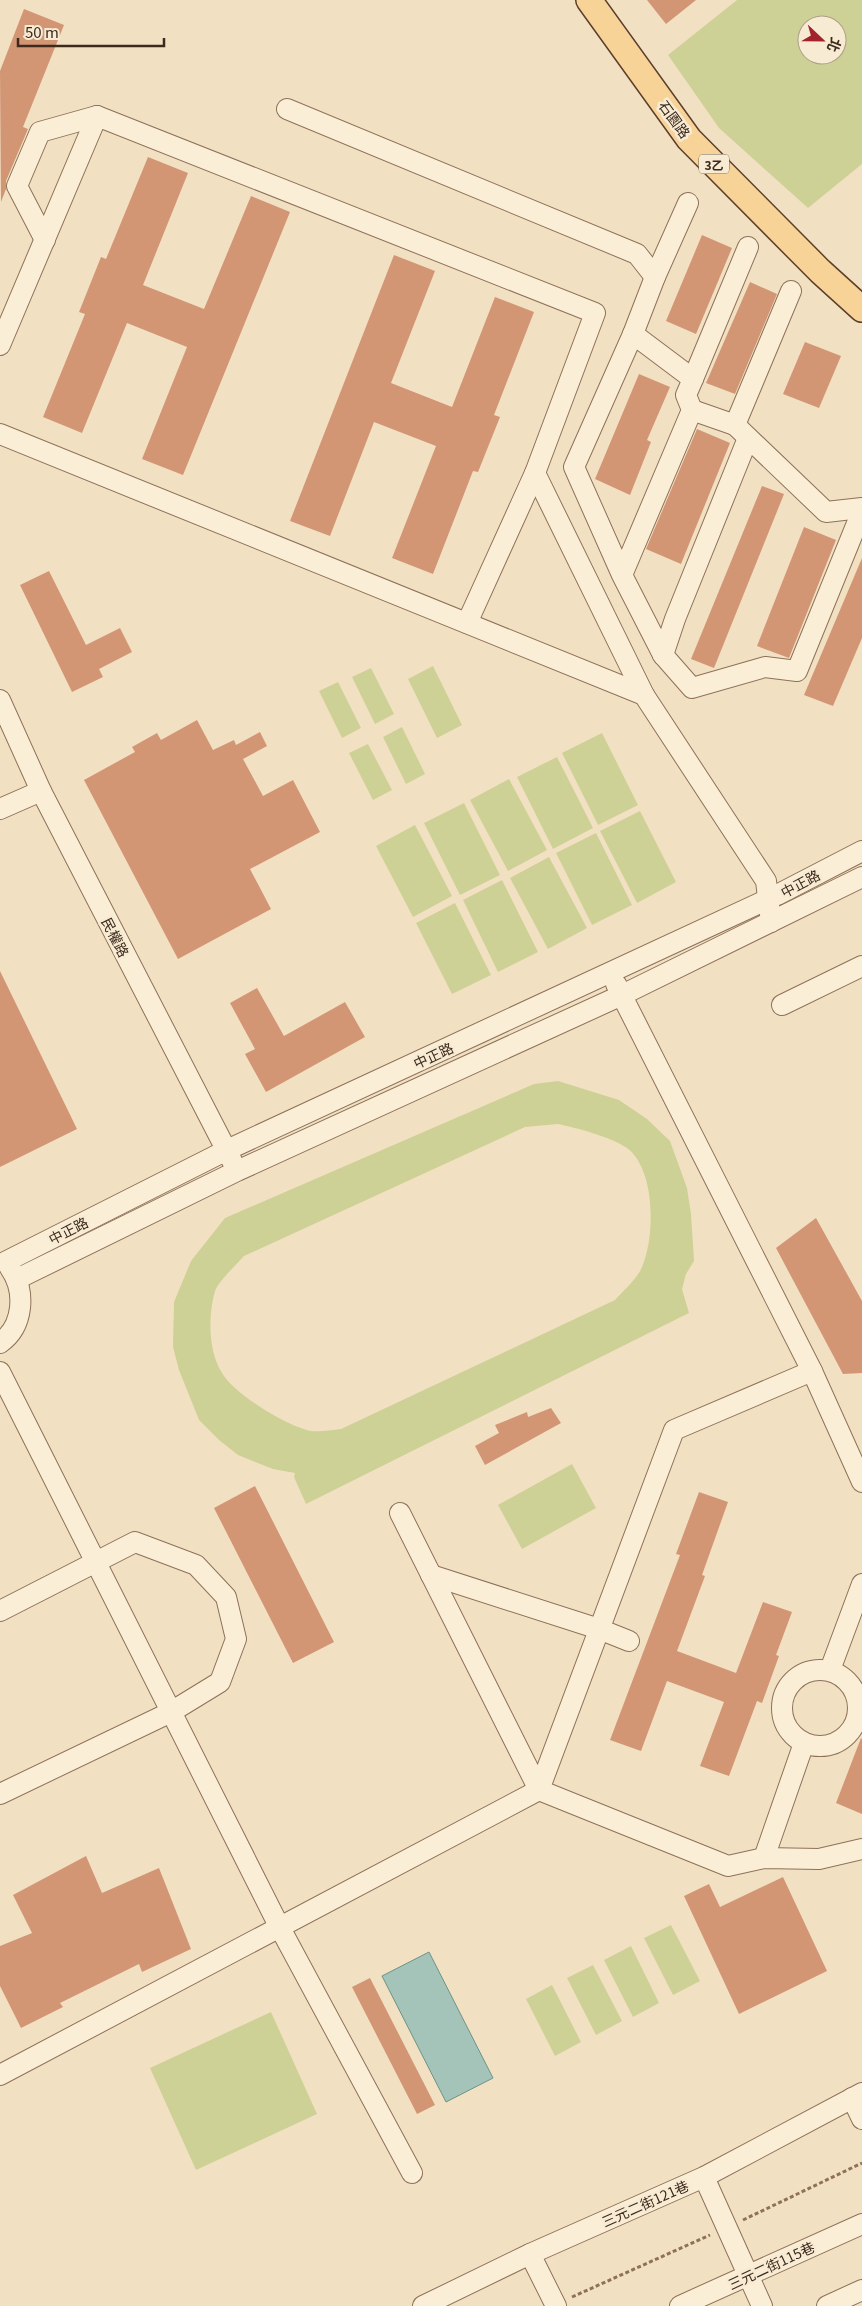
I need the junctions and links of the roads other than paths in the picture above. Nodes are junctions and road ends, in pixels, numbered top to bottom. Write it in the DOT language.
graph roads {
  1 [pos="589,0"];
  2 [pos="287,109"];
  3 [pos="97,116"];
  4 [pos="688,203"];
  5 [pos="45,240"];
  6 [pos="748,247"];
  7 [pos="655,277"];
  8 [pos="791,291"];
  9 [pos="862,309"];
  10 [pos="633,334"];
  11 [pos="0,345"];
  12 [pos="693,379"];
  13 [pos="692,410"];
  14 [pos="742,432"];
  15 [pos="0,434"];
  16 [pos="535,473"];
  17 [pos="862,510"];
  18 [pos="622,575"];
  19 [pos="467,623"];
  20 [pos="663,654"];
  21 [pos="644,695"];
  22 [pos="0,700"];
  23 [pos="40,791"];
  24 [pos="0,809"];
  25 [pos="862,851"];
  26 [pos="862,877"];
  27 [pos="771,922"];
  28 [pos="862,966"];
  29 [pos="609,973"];
  30 [pos="862,975"];
  31 [pos="622,995"];
  32 [pos="821,995"];
  33 [pos="782,1005"];
  34 [pos="226,1150"];
  35 [pos="237,1171"];
  36 [pos="3,1260"];
  37 [pos="17,1279"];
  38 [pos="0,1343"];
  39 [pos="0,1372"];
  40 [pos="812,1372"];
  41 [pos="862,1482"];
  42 [pos="400,1513"];
  43 [pos="96,1563"];
  44 [pos="431,1575"];
  45 [pos="862,1584"];
  46 [pos="0,1611"];
  47 [pos="599,1629"];
  48 [pos="629,1642"];
  49 [pos="830,1670"];
  50 [pos="171,1712"];
  51 [pos="804,1743"];
  52 [pos="539,1790"];
  53 [pos="0,1794"];
  54 [pos="862,1849"];
  55 [pos="764,1858"];
  56 [pos="279,1926"];
  57 [pos="0,2074"];
  58 [pos="857,2096"];
  59 [pos="862,2119"];
  60 [pos="412,2172"];
  61 [pos="704,2177"];
  62 [pos="862,2224"];
  63 [pos="530,2254"];
  64 [pos="748,2276"];
  65 [pos="862,2290"];
  66 [pos="423,2306"];
  67 [pos="556,2306"];
  68 [pos="680,2306"];
  69 [pos="762,2306"];
  70 [pos="826,2306"];
  1 -- 9 [label="main road, 石園路 / 3乙"];
  2 -- 7 [label="lane"];
  3 -- 5 [label="lane"];
  3 -- 5 [label="lane"];
  3 -- 16 [label="lane"];
  4 -- 7 [label="lane"];
  5 -- 11 [label="lane"];
  6 -- 12 [label="lane"];
  7 -- 10 [label="lane"];
  8 -- 14 [label="lane"];
  10 -- 12 [label="lane"];
  10 -- 18 [label="lane"];
  12 -- 13 [label="lane"];
  13 -- 14 [label="lane"];
  13 -- 18 [label="lane"];
  14 -- 17 [label="lane"];
  14 -- 20 [label="lane"];
  15 -- 19 [label="lane"];
  16 -- 19 [label="lane"];
  16 -- 21 [label="lane"];
  17 -- 20 [label="lane"];
  18 -- 20 [label="lane"];
  19 -- 21 [label="lane"];
  21 -- 27 [label="lane"];
  22 -- 23 [label="lane, 民權路"];
  23 -- 24 [label="lane"];
  23 -- 34 [label="lane, 民權路"];
  25 -- 29 [label="lane, 中正路"];
  26 -- 27 [label="lane, 中正路"];
  27 -- 31 [label="lane, 中正路"];
  28 -- 33 [label="lane"];
  29 -- 31 [label="lane"];
  29 -- 34 [label="lane, 中正路"];
  30 -- 32 [label="lane"];
  31 -- 35 [label="lane, 中正路"];
  31 -- 40 [label="lane"];
  34 -- 35 [label="lane, 民權路"];
  34 -- 36 [label="lane, 中正路"];
  35 -- 37 [label="lane, 中正路"];
  36 -- 37 [label="lane"];
  37 -- 38 [label="lane"];
  39 -- 43 [label="lane"];
  40 -- 41 [label="lane"];
  40 -- 47 [label="lane"];
  42 -- 44 [label="lane"];
  43 -- 46 [label="lane"];
  43 -- 50 [label="lane"];
  43 -- 50 [label="lane"];
  44 -- 47 [label="lane"];
  44 -- 52 [label="lane"];
  45 -- 49 [label="lane"];
  47 -- 48 [label="lane"];
  47 -- 52 [label="lane"];
  49 -- 51 [label="lane"];
  49 -- 51 [label="lane"];
  50 -- 53 [label="lane"];
  50 -- 56 [label="lane"];
  51 -- 55 [label="lane"];
  52 -- 55 [label="lane"];
  52 -- 56 [label="lane"];
  54 -- 55 [label="lane"];
  56 -- 57 [label="lane"];
  56 -- 60 [label="lane"];
  58 -- 59 [label="lane"];
  58 -- 61 [label="lane, 三元二街121巷"];
  61 -- 63 [label="lane, 三元二街121巷"];
  61 -- 64 [label="lane"];
  62 -- 64 [label="lane, 三元二街115巷"];
  63 -- 66 [label="lane, 三元二街121巷"];
  63 -- 67 [label="lane"];
  64 -- 68 [label="lane, 三元二街115巷"];
  64 -- 69 [label="lane"];
  65 -- 70 [label="lane"];
}
